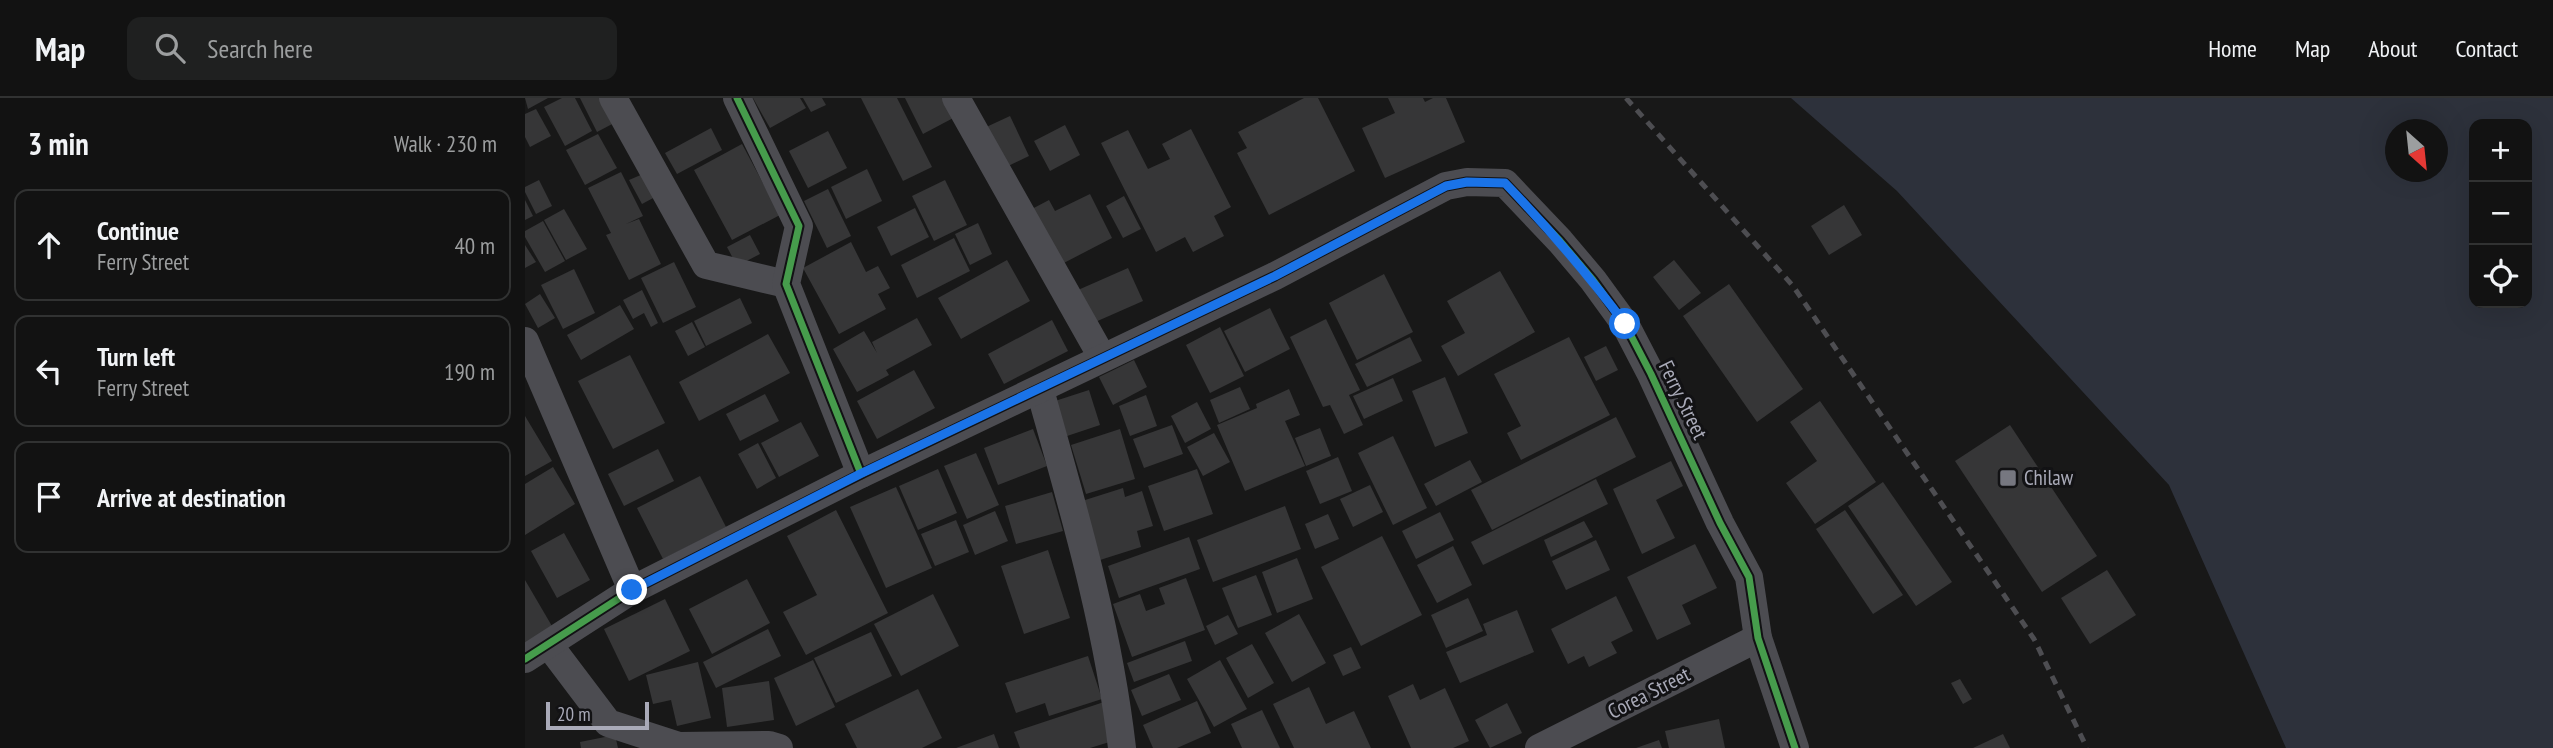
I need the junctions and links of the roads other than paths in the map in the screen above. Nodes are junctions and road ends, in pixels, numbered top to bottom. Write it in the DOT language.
graph roads {
  1 [pos="613,98"];
  2 [pos="737,98"];
  3 [pos="955,98"];
  4 [pos="786,284"];
  5 [pos="525,341"];
  6 [pos="1102,357"];
  7 [pos="1040,390"];
  8 [pos="860,474"];
  9 [pos="632,590"];
  10 [pos="1758,638"];
  11 [pos="549,645"];
  12 [pos="525,659"];
  13 [pos="779,748"];
  14 [pos="1122,748"];
  15 [pos="1539,748"];
  16 [pos="1795,748"];
  1 -- 4 [label="street"];
  2 -- 4 [label="street"];
  3 -- 6 [label="street"];
  4 -- 8 [label="street"];
  5 -- 9 [label="street"];
  6 -- 7 [label="street, Ferry Street"];
  6 -- 10 [label="street, Ferry Street"];
  7 -- 8 [label="street, Ferry Street"];
  7 -- 14 [label="street"];
  8 -- 9 [label="street, Ferry Street"];
  9 -- 11 [label="street, Ferry Street"];
  10 -- 15 [label="street, Corea Street"];
  10 -- 16 [label="street, Ferry Street"];
  11 -- 12 [label="street, Ferry Street"];
  11 -- 13 [label="street"];
}
